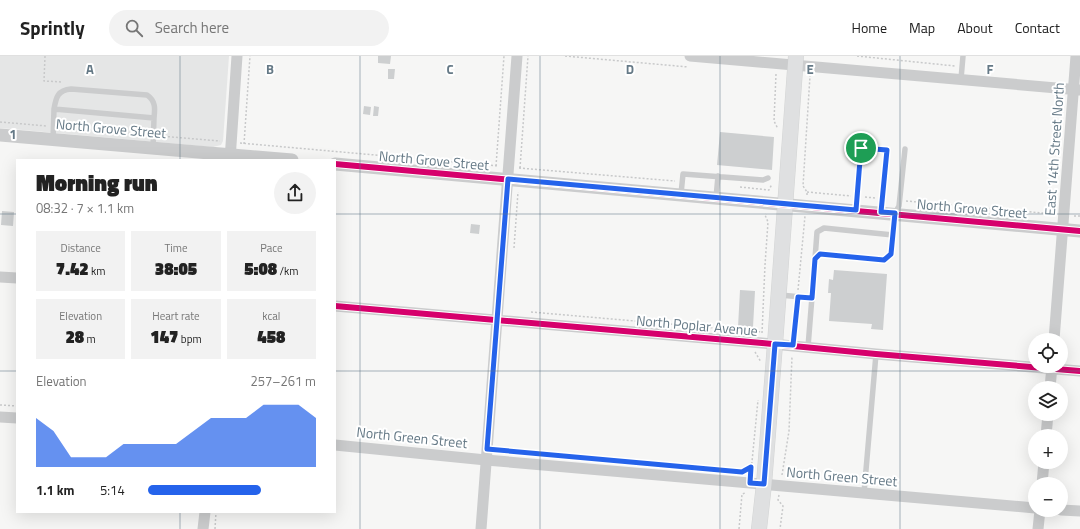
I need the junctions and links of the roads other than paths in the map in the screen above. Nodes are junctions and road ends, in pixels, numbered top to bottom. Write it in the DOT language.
graph roads {
  1 [pos="237,56"];
  2 [pos="517,56"];
  3 [pos="963,56"];
  4 [pos="1076,56"];
  5 [pos="690,61"];
  6 [pos="801,63"];
  7 [pos="961,79"];
  8 [pos="1077,90"];
  9 [pos="54,109"];
  10 [pos="154,118"];
  11 [pos="53,133"];
  12 [pos="0,135"];
  13 [pos="153,142"];
  14 [pos="905,149"];
  15 [pos="236,151"];
  16 [pos="286,159"];
  17 [pos="336,164"];
  18 [pos="514,174"];
  19 [pos="718,176"];
  20 [pos="768,178"];
  21 [pos="681,188"];
  22 [pos="716,198"];
  23 [pos="786,204"];
  24 [pos="856,210"];
  25 [pos="881,212"];
  26 [pos="895,213"];
  27 [pos="1063,229"];
  28 [pos="1080,230"];
  29 [pos="893,235"];
  30 [pos="815,259"];
  31 [pos="0,277"];
  32 [pos="16,278"];
  33 [pos="779,295"];
  34 [pos="812,298"];
  35 [pos="336,306"];
  36 [pos="497,320"];
  37 [pos="1055,333"];
  38 [pos="766,339"];
  39 [pos="808,347"];
  40 [pos="876,354"];
  41 [pos="1028,366"];
  42 [pos="1068,370"];
  43 [pos="1080,371"];
  44 [pos="0,417"];
  45 [pos="16,418"];
  46 [pos="336,445"];
  47 [pos="487,454"];
  48 [pos="757,483"];
  49 [pos="864,493"];
  50 [pos="1028,507"];
  51 [pos="1068,510"];
  52 [pos="1080,511"];
  53 [pos="205,513"];
  54 [pos="1039,517"];
  55 [pos="204,529"];
  56 [pos="481,529"];
  57 [pos="759,529"];
  58 [pos="1038,529"];
  1 -- 15 [label="street"];
  2 -- 18 [label="street"];
  3 -- 7 [label="lane"];
  4 -- 8 [label="street, East 14th Street North"];
  5 -- 6 [label="street"];
  6 -- 7 [label="street"];
  6 -- 23 [label="main road"];
  7 -- 8 [label="street"];
  8 -- 27 [label="street, East 14th Street North"];
  9 -- 10 [label="lane"];
  9 -- 10 [label="lane"];
  9 -- 11 [label="lane"];
  10 -- 13 [label="lane"];
  11 -- 12 [label="street, North Grove Street"];
  11 -- 13 [label="street, North Grove Street"];
  13 -- 15 [label="street, North Grove Street"];
  14 -- 26 [label="lane"];
  15 -- 16 [label="street, North Grove Street"];
  17 -- 18 [label="street, North Grove Street"];
  18 -- 21 [label="street, North Grove Street"];
  18 -- 36 [label="street"];
  19 -- 20 [label="lane"];
  19 -- 21 [label="lane"];
  19 -- 22 [label="lane"];
  21 -- 22 [label="street, North Grove Street"];
  22 -- 23 [label="street, North Grove Street"];
  23 -- 24 [label="street, North Grove Street"];
  23 -- 33 [label="main road"];
  24 -- 25 [label="street, North Grove Street"];
  24 -- 25 [label="lane"];
  25 -- 26 [label="street, North Grove Street"];
  26 -- 27 [label="street, North Grove Street"];
  26 -- 29 [label="lane"];
  27 -- 28 [label="street, North Grove Street"];
  27 -- 37 [label="street, East 14th Street North"];
  29 -- 30 [label="lane"];
  29 -- 30 [label="lane"];
  30 -- 34 [label="lane"];
  31 -- 32 [label="street"];
  33 -- 34 [label="lane"];
  33 -- 38 [label="main road"];
  34 -- 39 [label="lane"];
  35 -- 36 [label="street, North Poplar Avenue"];
  36 -- 38 [label="street, North Poplar Avenue"];
  36 -- 47 [label="street"];
  38 -- 39 [label="street, North Poplar Avenue"];
  38 -- 48 [label="main road"];
  39 -- 40 [label="street, North Poplar Avenue"];
  40 -- 41 [label="street, North Poplar Avenue"];
  40 -- 49 [label="lane"];
  42 -- 43 [label="street, North Poplar Avenue"];
  44 -- 45 [label="street"];
  46 -- 47 [label="street, North Green Street"];
  47 -- 48 [label="street, North Green Street"];
  47 -- 56 [label="street"];
  48 -- 49 [label="street, North Green Street"];
  48 -- 57 [label="main road"];
  49 -- 50 [label="street, North Green Street"];
  51 -- 52 [label="street"];
  53 -- 55 [label="street"];
  54 -- 58 [label="street"];
}
